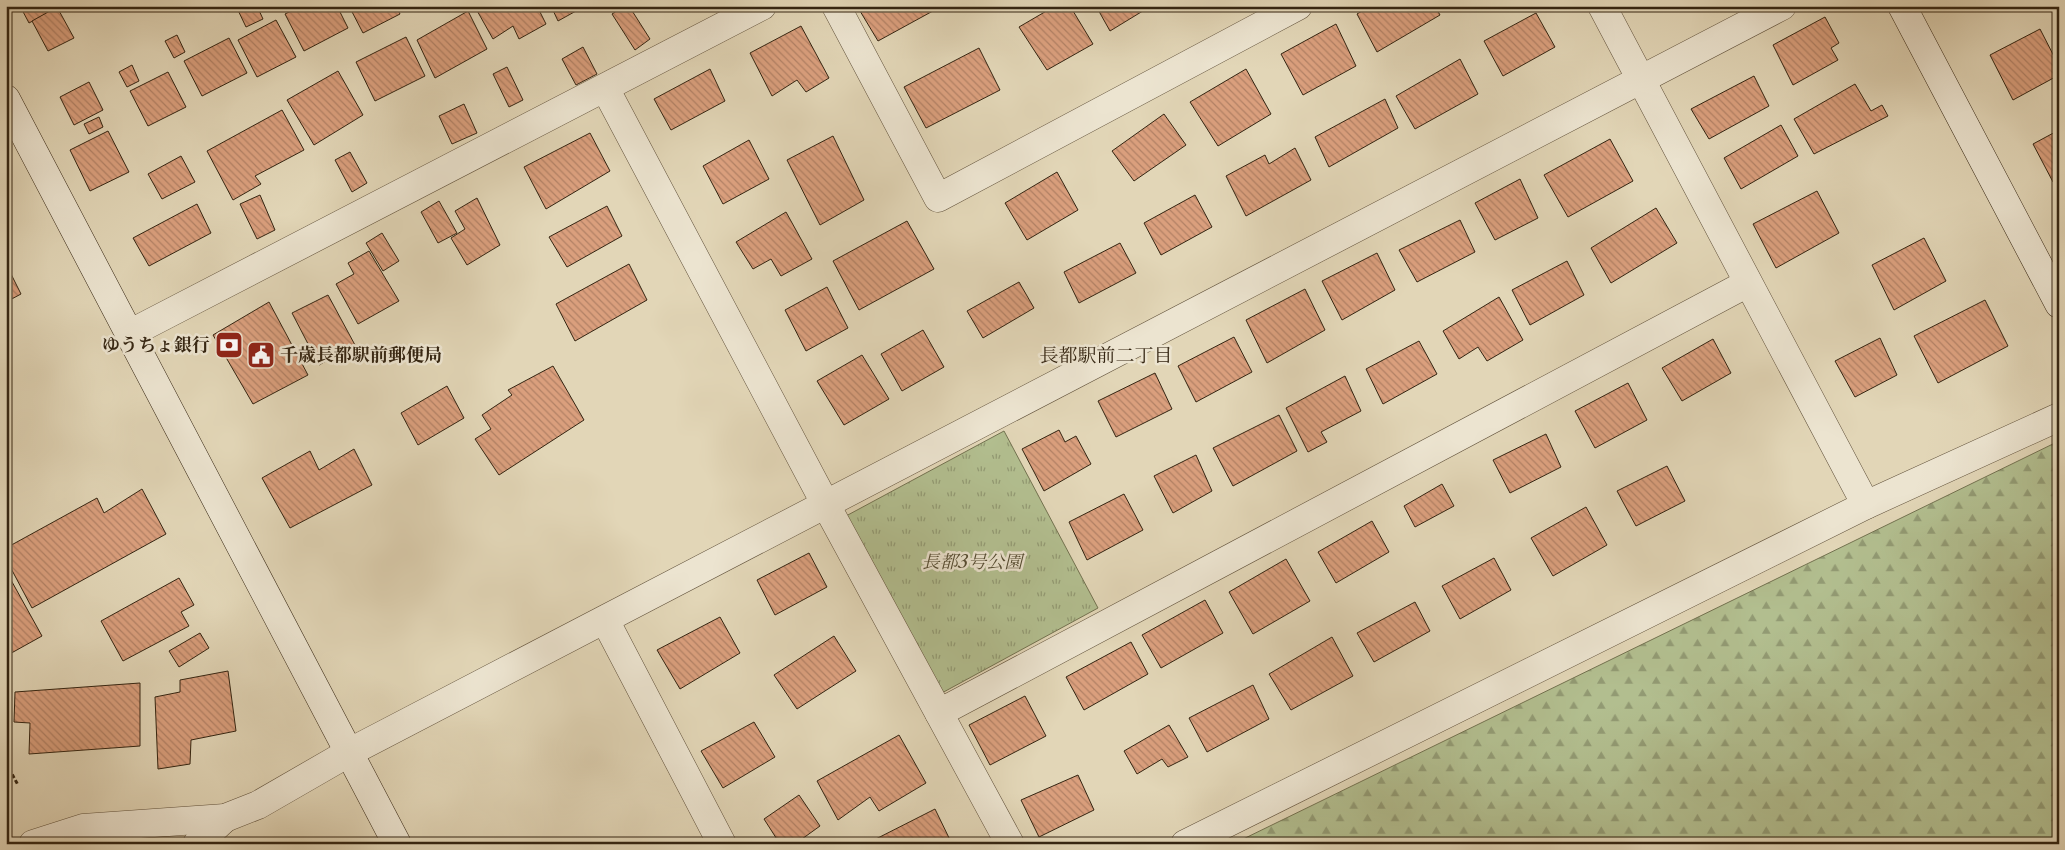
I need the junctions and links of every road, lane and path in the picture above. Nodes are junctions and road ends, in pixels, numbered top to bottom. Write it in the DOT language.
graph roads {
  1 [pos="762,6"];
  2 [pos="836,6"];
  3 [pos="1298,6"];
  4 [pos="1602,6"];
  5 [pos="1782,6"];
  6 [pos="1902,6"];
  7 [pos="1641,80"];
  8 [pos="605,88"];
  9 [pos="6,98"];
  10 [pos="1748,283"];
  11 [pos="2059,304"];
  12 [pos="128,334"];
  13 [pos="2059,417"];
  14 [pos="826,505"];
  15 [pos="1866,505"];
  16 [pos="605,620"];
  17 [pos="939,713"];
  18 [pos="350,752"];
  19 [pos="6,762"];
  20 [pos="18,785"];
  21 [pos="225,818"];
  22 [pos="33,844"];
  23 [pos="197,844"];
  24 [pos="397,844"];
  25 [pos="722,844"];
  26 [pos="1010,844"];
  27 [pos="1185,844"];
  1 -- 8 [label="street"];
  2 -- 3 [label="street"];
  4 -- 7 [label="street"];
  5 -- 7 [label="street"];
  6 -- 11 [label="street"];
  7 -- 10 [label="street"];
  7 -- 14 [label="street"];
  8 -- 12 [label="street"];
  8 -- 14 [label="street"];
  9 -- 12 [label="street"];
  10 -- 15 [label="street"];
  10 -- 17 [label="street"];
  12 -- 18 [label="street"];
  13 -- 15 [label="street"];
  14 -- 16 [label="street"];
  14 -- 17 [label="street"];
  15 -- 27 [label="street"];
  16 -- 18 [label="street"];
  16 -- 25 [label="street"];
  17 -- 26 [label="street"];
  18 -- 21 [label="street"];
  18 -- 24 [label="street"];
  19 -- 20 [label="path"];
  21 -- 22 [label="street"];
  21 -- 23 [label="street"];
}
